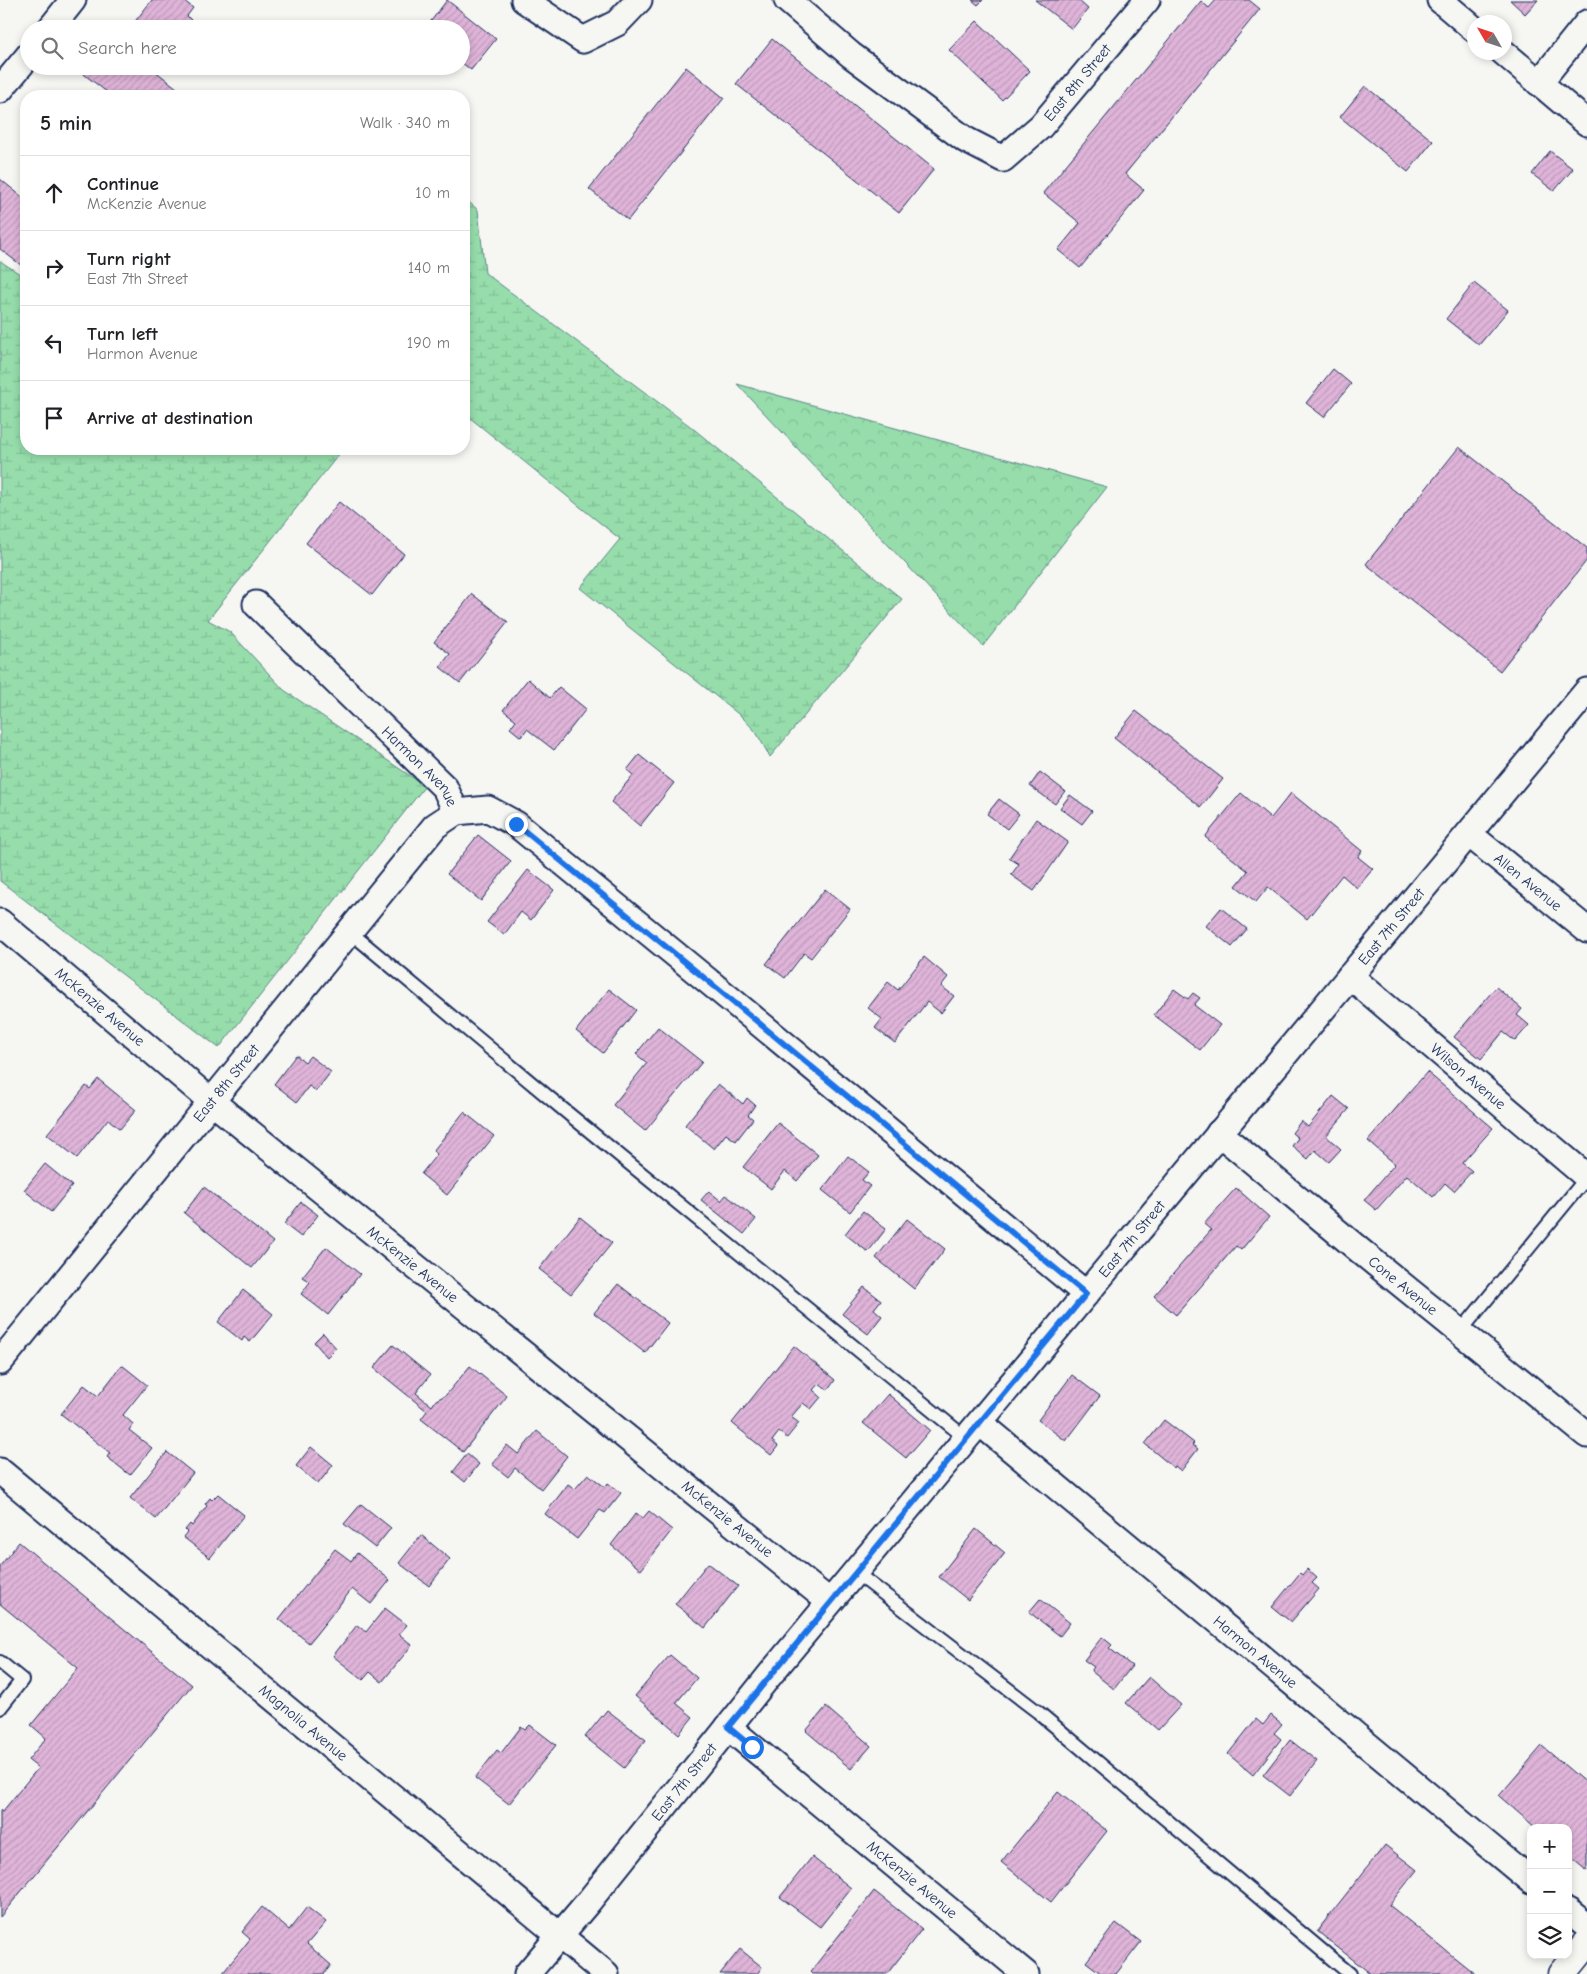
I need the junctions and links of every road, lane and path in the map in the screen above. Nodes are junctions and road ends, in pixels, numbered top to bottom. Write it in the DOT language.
graph roads {
  1 [pos="73,0"];
  2 [pos="524,0"];
  3 [pos="639,0"];
  4 [pos="787,0"];
  5 [pos="1147,0"];
  6 [pos="1440,0"];
  7 [pos="57,20"];
  8 [pos="1467,23"];
  9 [pos="1587,23"];
  10 [pos="1512,60"];
  11 [pos="20,66"];
  12 [pos="1539,83"];
  13 [pos="0,90"];
  14 [pos="1587,123"];
  15 [pos="256,604"];
  16 [pos="1587,691"];
  17 [pos="456,812"];
  18 [pos="1469,834"];
  19 [pos="0,922"];
  20 [pos="1587,930"];
  21 [pos="350,932"];
  22 [pos="1350,976"];
  23 [pos="211,1100"];
  24 [pos="1219,1133"];
  25 [pos="1587,1177"];
  26 [pos="1086,1294"];
  27 [pos="1460,1332"];
  28 [pos="0,1362"];
  29 [pos="973,1431"];
  30 [pos="1587,1435"];
  31 [pos="0,1472"];
  32 [pos="854,1572"];
  33 [pos="830,1602"];
  34 [pos="0,1662"];
  35 [pos="0,1708"];
  36 [pos="728,1727"];
  37 [pos="1527,1878"];
  38 [pos="1572,1914"];
  39 [pos="1587,1926"];
  40 [pos="560,1935"];
  41 [pos="1587,1943"];
  42 [pos="527,1974"];
  43 [pos="606,1974"];
  44 [pos="1026,1974"];
  45 [pos="1350,1974"];
  46 [pos="1562,1974"];
  1 -- 7 [label="street"];
  2 -- 3 [label="street"];
  4 -- 5 [label="street, East 8th Street"];
  6 -- 8 [label="street"];
  9 -- 12 [label="street"];
  10 -- 12 [label="street"];
  11 -- 13 [label="street"];
  12 -- 14 [label="street"];
  15 -- 17 [label="street, Harmon Avenue"];
  16 -- 18 [label="street, East 7th Street"];
  17 -- 21 [label="street, East 8th Street"];
  17 -- 26 [label="street, Harmon Avenue"];
  18 -- 20 [label="street, Allen Avenue"];
  18 -- 22 [label="street, East 7th Street"];
  19 -- 23 [label="street, McKenzie Avenue"];
  21 -- 23 [label="street, East 8th Street"];
  21 -- 29 [label="lane"];
  22 -- 24 [label="street, East 7th Street"];
  22 -- 25 [label="street, Wilson Avenue"];
  23 -- 28 [label="street, East 8th Street"];
  23 -- 33 [label="street, McKenzie Avenue"];
  24 -- 26 [label="street, East 7th Street"];
  24 -- 27 [label="street, Cone Avenue"];
  25 -- 27 [label="lane"];
  26 -- 29 [label="street, East 7th Street"];
  27 -- 30 [label="street, Cone Avenue"];
  29 -- 32 [label="street, East 7th Street"];
  29 -- 37 [label="street, Harmon Avenue"];
  31 -- 40 [label="street, Magnolia Avenue"];
  32 -- 33 [label="street, East 7th Street"];
  32 -- 45 [label="lane"];
  33 -- 36 [label="street, East 7th Street"];
  34 -- 35 [label="lane"];
  36 -- 40 [label="street, East 7th Street"];
  36 -- 44 [label="street, McKenzie Avenue"];
  38 -- 39 [label="street"];
  40 -- 42 [label="street, East 7th Street"];
  40 -- 43 [label="street, Magnolia Avenue"];
  41 -- 46 [label="main road"];
}
